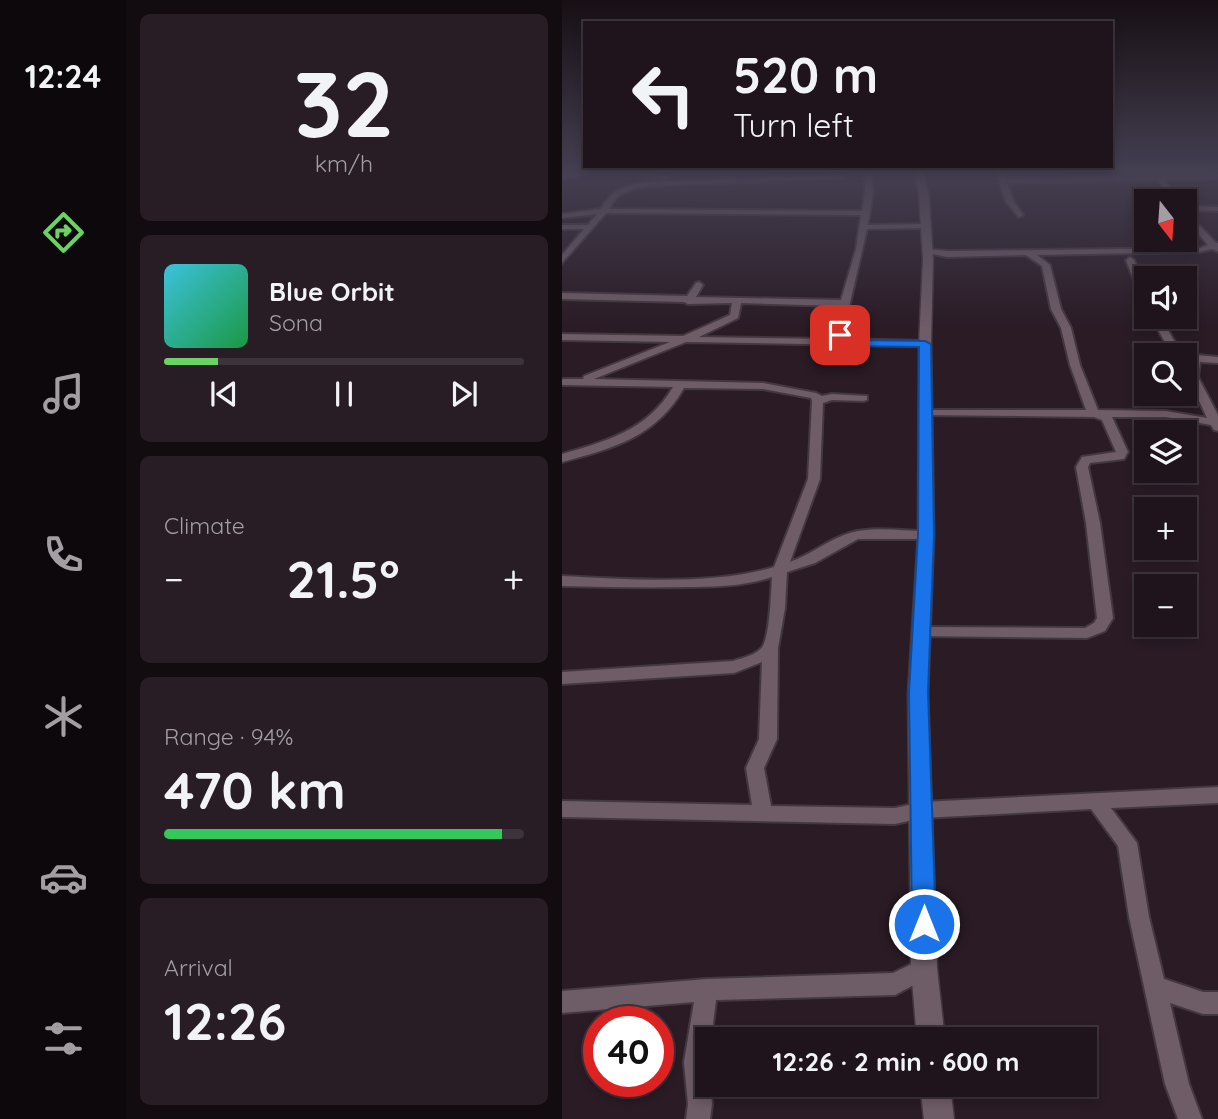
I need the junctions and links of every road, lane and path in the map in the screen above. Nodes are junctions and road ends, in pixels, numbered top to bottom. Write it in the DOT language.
graph roads {
  1 [pos="592,224"];
  2 [pos="1197,224"];
  3 [pos="926,226"];
  4 [pos="562,227"];
  5 [pos="590,227"];
  6 [pos="862,227"];
  7 [pos="1217,247"];
  8 [pos="1027,251"];
  9 [pos="928,255"];
  10 [pos="562,260"];
  11 [pos="1130,260"];
  12 [pos="1134,270"];
  13 [pos="699,285"];
  14 [pos="562,296"];
  15 [pos="604,299"];
  16 [pos="688,301"];
  17 [pos="737,302"];
  18 [pos="845,303"];
  19 [pos="562,305"];
  20 [pos="562,337"];
  21 [pos="836,339"];
  22 [pos="681,340"];
  23 [pos="925,344"];
  24 [pos="1197,358"];
  25 [pos="1218,360"];
  26 [pos="603,378"];
  27 [pos="568,382"];
  28 [pos="681,383"];
  29 [pos="1197,385"];
  30 [pos="863,398"];
  31 [pos="818,401"];
  32 [pos="925,413"];
  33 [pos="1093,413"];
  34 [pos="1217,425"];
  35 [pos="562,458"];
  36 [pos="926,535"];
  37 [pos="780,570"];
  38 [pos="562,581"];
  39 [pos="922,632"];
  40 [pos="770,648"];
  41 [pos="562,678"];
  42 [pos="1218,795"];
  43 [pos="1096,802"];
  44 [pos="562,809"];
  45 [pos="922,810"];
  46 [pos="763,814"];
  47 [pos="924,968"];
  48 [pos="1155,987"];
  49 [pos="707,990"];
  50 [pos="562,1002"];
  51 [pos="1218,1003"];
  52 [pos="930,1027"];
  53 [pos="936,1097"];
  54 [pos="698,1119"];
  55 [pos="939,1119"];
  56 [pos="1190,1119"];
  1 -- 5 [label="street"];
  2 -- 7 [label="street"];
  3 -- 6 [label="street"];
  3 -- 9 [label="street"];
  4 -- 5 [label="street"];
  5 -- 10 [label="street"];
  6 -- 18 [label="street"];
  7 -- 8 [label="street"];
  8 -- 9 [label="street"];
  8 -- 33 [label="street"];
  9 -- 23 [label="street"];
  11 -- 12 [label="street"];
  13 -- 16 [label="street"];
  14 -- 15 [label="street"];
  15 -- 16 [label="street"];
  15 -- 19 [label="street"];
  16 -- 17 [label="street"];
  17 -- 18 [label="street"];
  17 -- 22 [label="street"];
  18 -- 21 [label="street"];
  20 -- 22 [label="street"];
  21 -- 22 [label="street"];
  21 -- 23 [label="street"];
  22 -- 26 [label="street"];
  23 -- 32 [label="street"];
  24 -- 25 [label="street"];
  26 -- 27 [label="street"];
  26 -- 28 [label="street"];
  28 -- 31 [label="street"];
  28 -- 35 [label="street"];
  29 -- 34 [label="street"];
  30 -- 31 [label="street"];
  31 -- 37 [label="street"];
  32 -- 33 [label="street"];
  32 -- 36 [label="street"];
  33 -- 34 [label="street"];
  33 -- 39 [label="street"];
  36 -- 37 [label="street"];
  36 -- 39 [label="street"];
  37 -- 38 [label="street"];
  37 -- 40 [label="street"];
  39 -- 45 [label="street"];
  40 -- 41 [label="street"];
  40 -- 46 [label="street"];
  42 -- 43 [label="street"];
  43 -- 45 [label="street"];
  43 -- 48 [label="street"];
  44 -- 46 [label="street"];
  45 -- 46 [label="street"];
  45 -- 47 [label="street"];
  47 -- 49 [label="street"];
  47 -- 52 [label="street"];
  48 -- 51 [label="street"];
  48 -- 56 [label="street"];
  49 -- 50 [label="street"];
  49 -- 54 [label="street"];
  53 -- 55 [label="street"];
}
